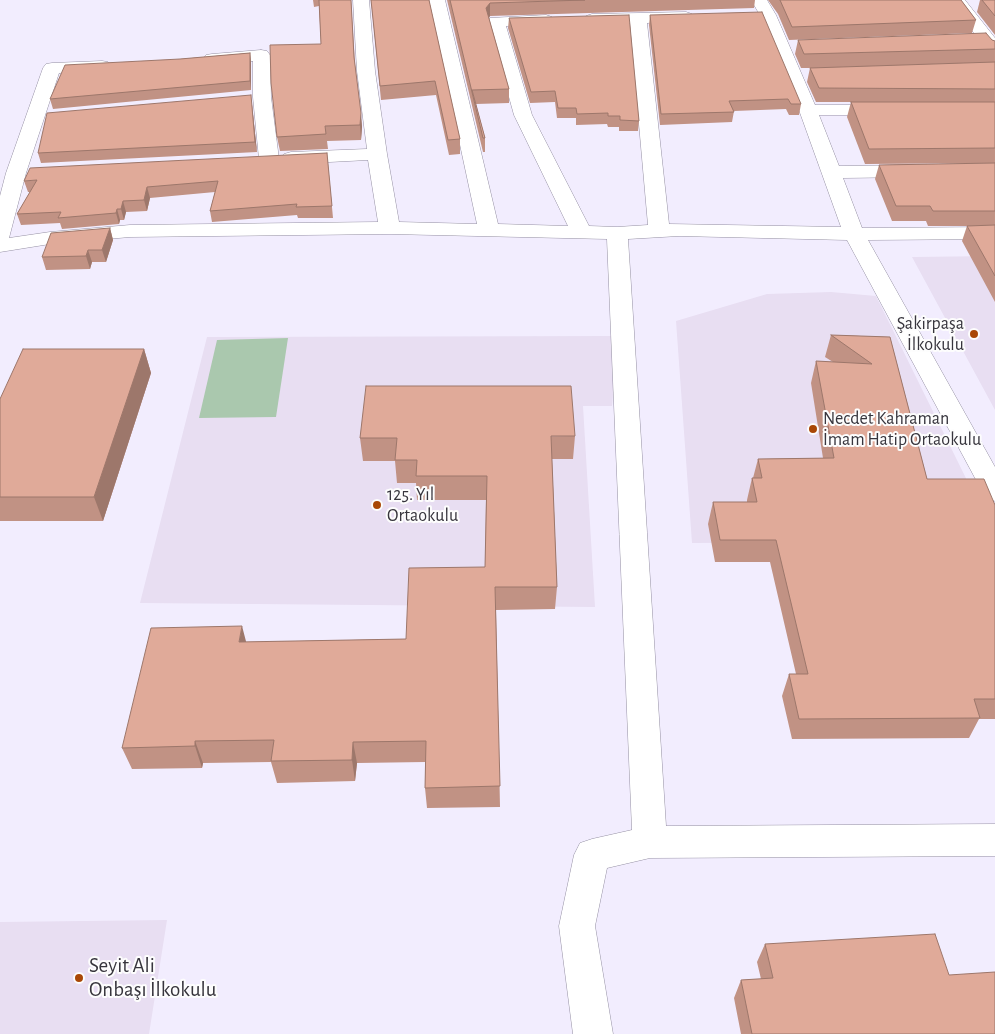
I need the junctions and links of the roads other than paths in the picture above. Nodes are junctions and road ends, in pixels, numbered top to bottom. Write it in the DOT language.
graph roads {
  1 [pos="361,0"];
  2 [pos="437,0"];
  3 [pos="959,3"];
  4 [pos="978,6"];
  5 [pos="758,10"];
  6 [pos="698,17"];
  7 [pos="638,18"];
  8 [pos="985,37"];
  9 [pos="193,60"];
  10 [pos="117,66"];
  11 [pos="262,98"];
  12 [pos="242,99"];
  13 [pos="906,109"];
  14 [pos="808,110"];
  15 [pos="55,116"];
  16 [pos="36,117"];
  17 [pos="377,154"];
  18 [pos="269,159"];
  19 [pos="249,160"];
  20 [pos="937,170"];
  21 [pos="36,172"];
  22 [pos="831,172"];
  23 [pos="16,173"];
  24 [pos="390,228"];
  25 [pos="489,231"];
  26 [pos="580,231"];
  27 [pos="659,231"];
  28 [pos="617,233"];
  29 [pos="854,234"];
  30 [pos="995,234"];
  31 [pos="0,236"];
  32 [pos="0,246"];
  33 [pos="995,491"];
  34 [pos="995,840"];
  35 [pos="650,842"];
  36 [pos="593,1034"];
  1 -- 17 [label="street"];
  2 -- 25 [label="street"];
  3 -- 4 [label="street"];
  3 -- 8 [label="street"];
  5 -- 14 [label="street"];
  6 -- 7 [label="street"];
  7 -- 26 [label="street"];
  7 -- 27 [label="street"];
  9 -- 11 [label="street"];
  10 -- 16 [label="street"];
  11 -- 12 [label="street"];
  11 -- 18 [label="street"];
  13 -- 14 [label="street"];
  14 -- 22 [label="street"];
  15 -- 16 [label="street"];
  16 -- 23 [label="street"];
  17 -- 18 [label="street"];
  17 -- 24 [label="street"];
  18 -- 19 [label="street"];
  20 -- 22 [label="street"];
  21 -- 23 [label="street"];
  22 -- 29 [label="street"];
  23 -- 31 [label="street"];
  24 -- 25 [label="street"];
  24 -- 32 [label="street"];
  25 -- 26 [label="street"];
  26 -- 28 [label="street"];
  27 -- 28 [label="street"];
  27 -- 29 [label="street"];
  28 -- 35 [label="street"];
  29 -- 30 [label="street"];
  29 -- 33 [label="street"];
  34 -- 35 [label="street"];
  35 -- 36 [label="street"];
}
